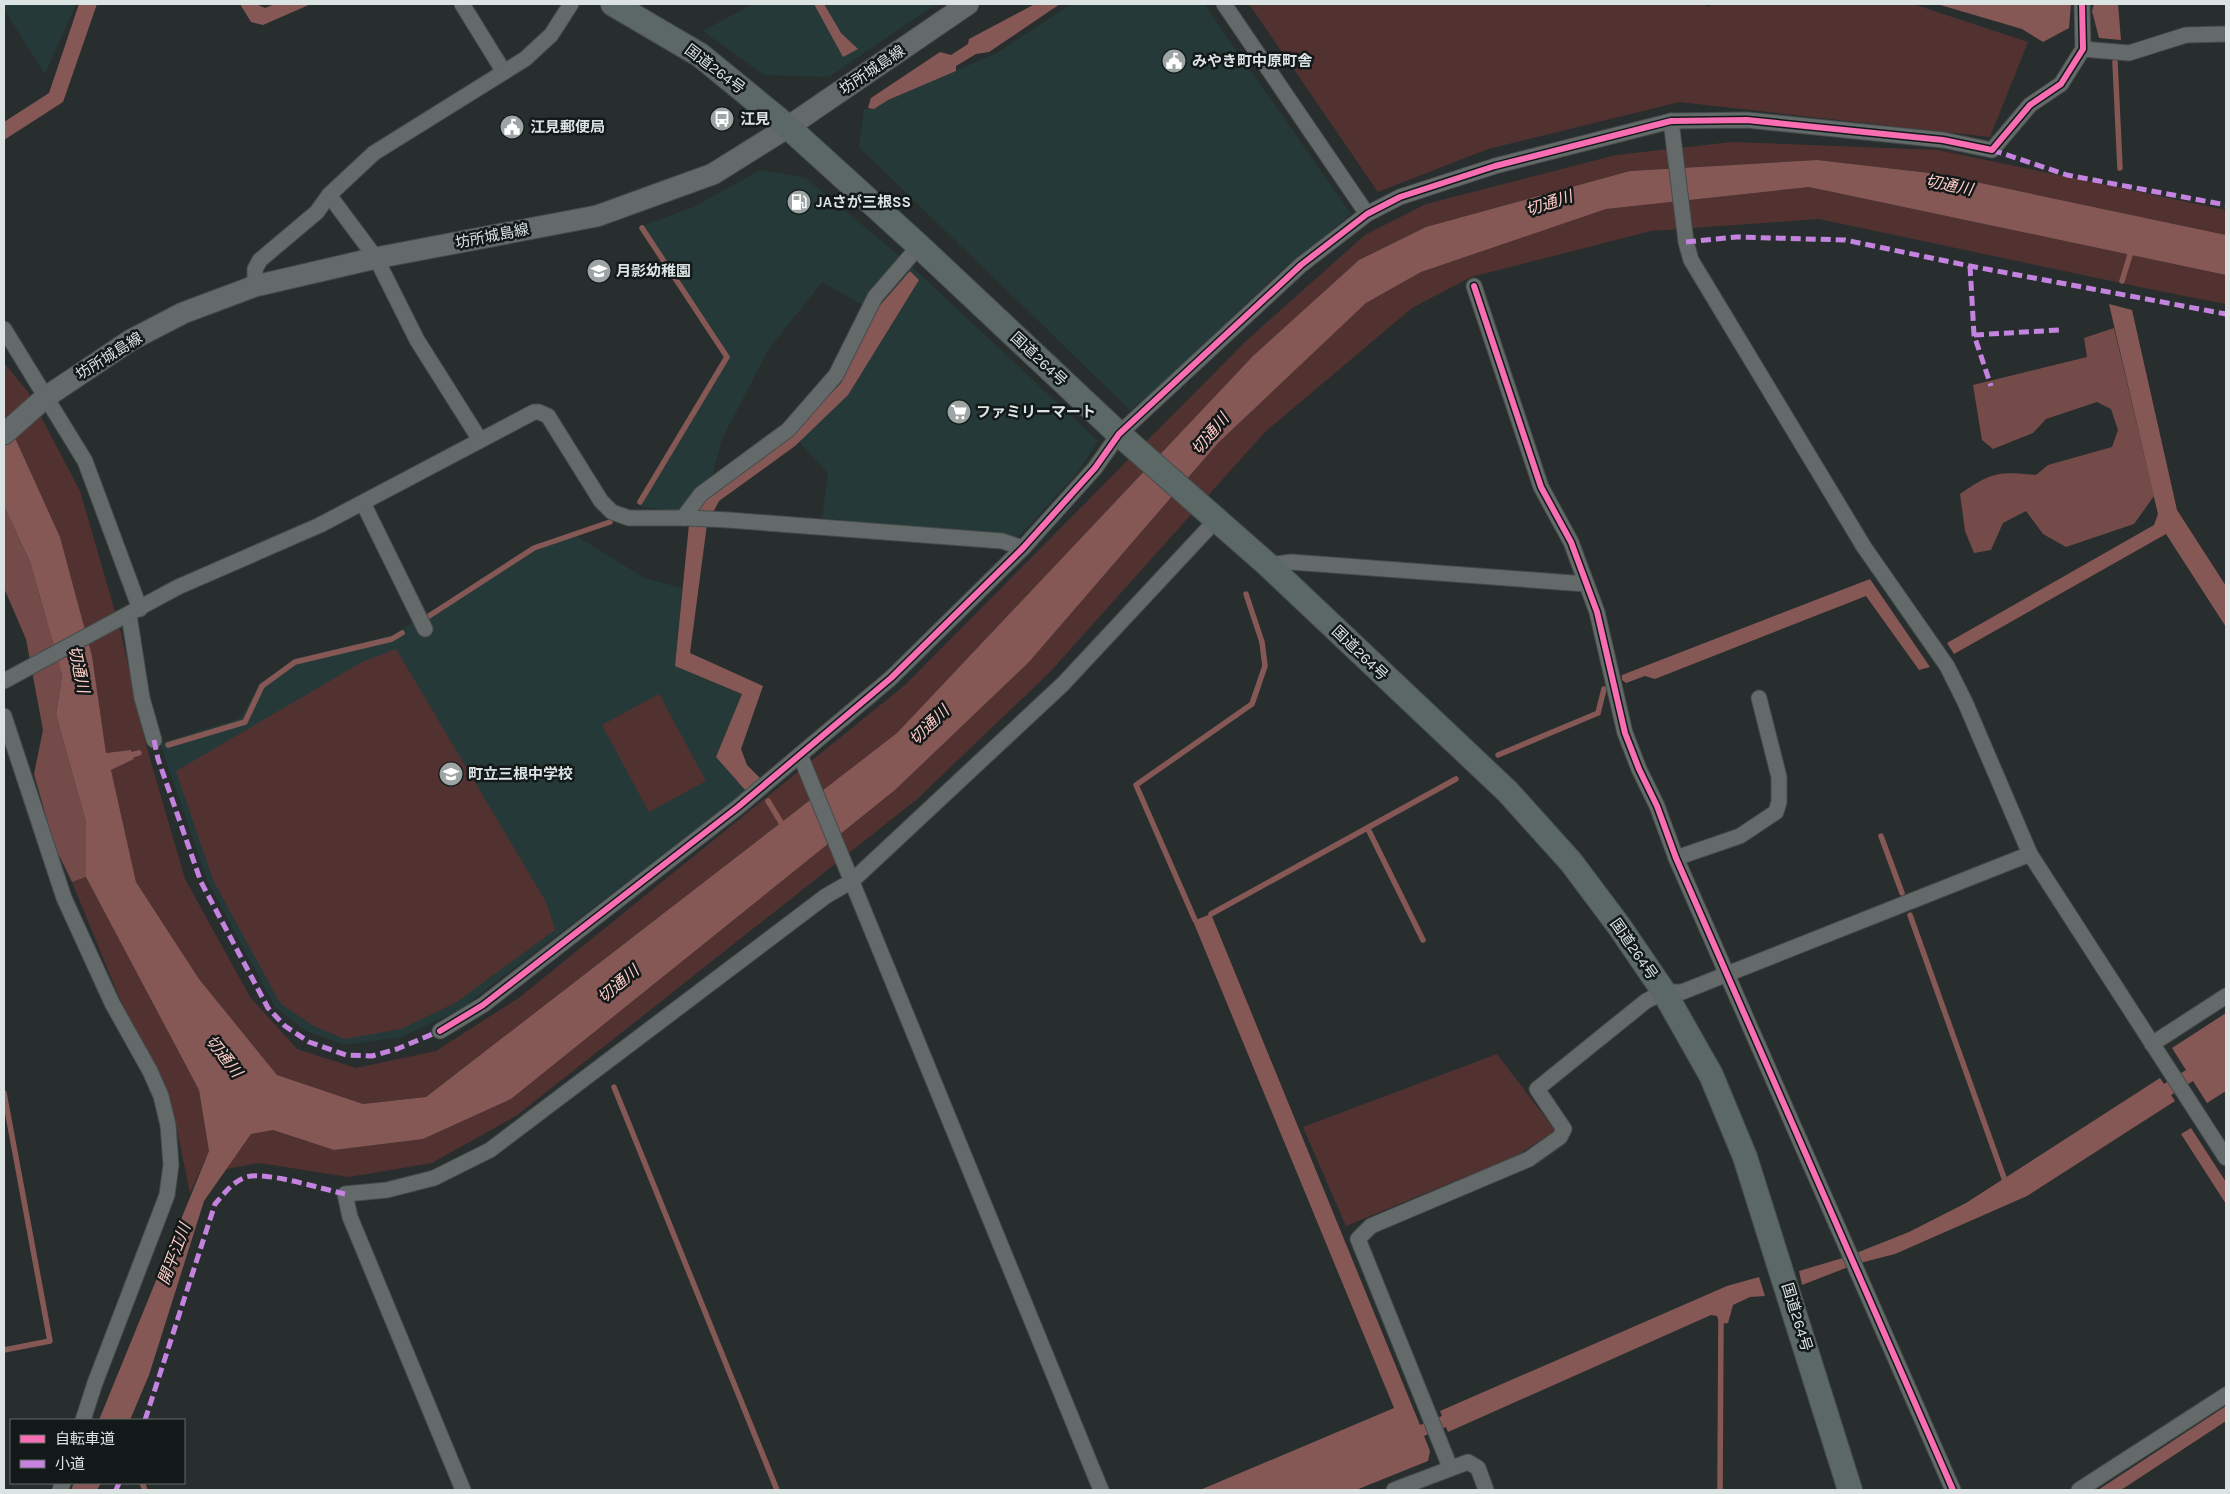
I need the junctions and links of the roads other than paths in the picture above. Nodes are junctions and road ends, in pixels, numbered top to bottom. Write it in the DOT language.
graph roads {
  1 [pos="462,4"];
  2 [pos="571,4"];
  3 [pos="613,4"];
  4 [pos="968,4"];
  5 [pos="1224,4"];
  6 [pos="2082,4"];
  7 [pos="2226,34"];
  8 [pos="2083,49"];
  9 [pos="504,72"];
  10 [pos="1672,126"];
  11 [pos="788,127"];
  12 [pos="329,194"];
  13 [pos="1367,214"];
  14 [pos="919,246"];
  15 [pos="376,258"];
  16 [pos="254,286"];
  17 [pos="1474,286"];
  18 [pos="4,329"];
  19 [pos="46,397"];
  20 [pos="4,434"];
  21 [pos="1123,437"];
  22 [pos="480,440"];
  23 [pos="363,503"];
  24 [pos="686,518"];
  25 [pos="1216,520"];
  26 [pos="1023,548"];
  27 [pos="1268,565"];
  28 [pos="1586,584"];
  29 [pos="130,614"];
  30 [pos="425,630"];
  31 [pos="4,681"];
  32 [pos="1759,698"];
  33 [pos="4,716"];
  34 [pos="154,740"];
  35 [pos="802,758"];
  36 [pos="2030,854"];
  37 [pos="1676,858"];
  38 [pos="851,876"];
  39 [pos="1727,974"];
  40 [pos="1664,992"];
  41 [pos="2226,996"];
  42 [pos="440,1031"];
  43 [pos="2152,1044"];
  44 [pos="2226,1158"];
  45 [pos="2226,1395"];
  46 [pos="83,1419"];
  47 [pos="1450,1467"];
  48 [pos="463,1490"];
  49 [pos="1101,1490"];
  50 [pos="1394,1490"];
  51 [pos="1486,1490"];
  52 [pos="1850,1490"];
  53 [pos="1953,1490"];
  54 [pos="2082,1490"];
  1 -- 9 [label="street"];
  2 -- 9 [label="street"];
  3 -- 11 [label="highway, 国道264号"];
  4 -- 11 [label="main road, 坊所城島線"];
  5 -- 13 [label="street"];
  6 -- 8 [label="street"];
  7 -- 8 [label="street"];
  8 -- 10 [label="street"];
  9 -- 12 [label="street"];
  10 -- 13 [label="street"];
  10 -- 36 [label="street"];
  11 -- 14 [label="highway, 国道264号"];
  11 -- 15 [label="main road, 坊所城島線"];
  12 -- 15 [label="street"];
  12 -- 16 [label="street"];
  13 -- 21 [label="street"];
  14 -- 21 [label="highway, 国道264号"];
  14 -- 24 [label="street"];
  15 -- 16 [label="main road, 坊所城島線"];
  15 -- 22 [label="street"];
  16 -- 19 [label="main road, 坊所城島線"];
  17 -- 28 [label="street"];
  18 -- 19 [label="street"];
  19 -- 20 [label="main road, 坊所城島線"];
  19 -- 29 [label="street"];
  21 -- 25 [label="highway, 国道264号"];
  21 -- 26 [label="street"];
  22 -- 23 [label="street"];
  22 -- 24 [label="street"];
  23 -- 29 [label="street"];
  23 -- 30 [label="street"];
  24 -- 26 [label="street"];
  25 -- 27 [label="highway, 国道264号"];
  25 -- 38 [label="street"];
  26 -- 35 [label="street"];
  27 -- 28 [label="street"];
  27 -- 40 [label="highway, 国道264号"];
  28 -- 37 [label="street"];
  29 -- 31 [label="street"];
  29 -- 34 [label="street"];
  32 -- 37 [label="street"];
  33 -- 46 [label="street"];
  35 -- 38 [label="street"];
  35 -- 42 [label="street"];
  36 -- 39 [label="street"];
  36 -- 43 [label="street"];
  37 -- 39 [label="street"];
  38 -- 48 [label="street"];
  38 -- 49 [label="street"];
  39 -- 40 [label="street"];
  39 -- 53 [label="street"];
  40 -- 47 [label="street"];
  40 -- 52 [label="highway, 国道264号"];
  41 -- 43 [label="street"];
  43 -- 44 [label="street"];
  45 -- 54 [label="street"];
  47 -- 50 [label="street"];
  47 -- 51 [label="street"];
}
